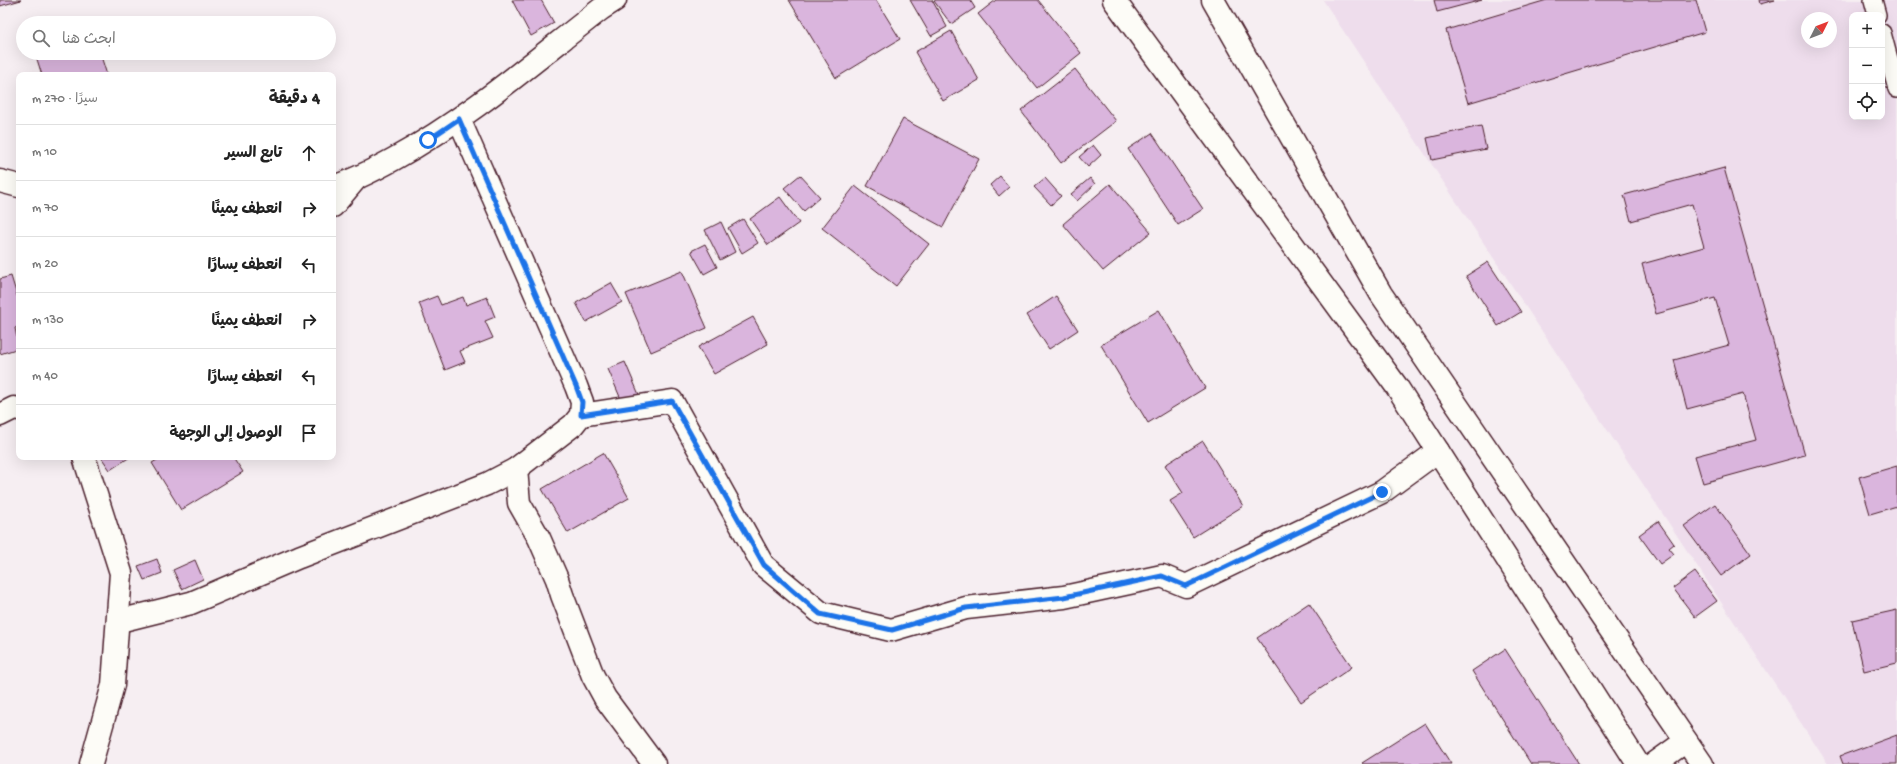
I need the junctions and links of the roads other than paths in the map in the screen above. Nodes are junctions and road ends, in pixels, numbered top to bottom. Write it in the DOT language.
graph roads {
  1 [pos="1114,0"];
  2 [pos="1212,0"];
  3 [pos="1873,0"];
  4 [pos="608,3"];
  5 [pos="1876,12"];
  6 [pos="1885,44"];
  7 [pos="1897,89"];
  8 [pos="459,119"];
  9 [pos="355,180"];
  10 [pos="0,181"];
  11 [pos="16,185"];
  12 [pos="336,186"];
  13 [pos="336,202"];
  14 [pos="16,408"];
  15 [pos="0,415"];
  16 [pos="581,415"];
  17 [pos="1438,451"];
  18 [pos="85,460"];
  19 [pos="516,469"];
  20 [pos="119,621"];
  21 [pos="1686,742"];
  22 [pos="91,764"];
  23 [pos="654,764"];
  24 [pos="1638,764"];
  25 [pos="1654,764"];
  26 [pos="1702,764"];
  1 -- 17 [label="street"];
  2 -- 21 [label="street"];
  3 -- 5 [label="lane"];
  4 -- 8 [label="street"];
  6 -- 7 [label="lane"];
  8 -- 9 [label="street"];
  8 -- 16 [label="street"];
  9 -- 12 [label="street"];
  9 -- 13 [label="street"];
  10 -- 11 [label="street"];
  14 -- 15 [label="street"];
  16 -- 17 [label="street"];
  16 -- 19 [label="street"];
  17 -- 24 [label="street"];
  18 -- 20 [label="street"];
  19 -- 20 [label="street"];
  19 -- 23 [label="street"];
  20 -- 22 [label="street"];
  21 -- 25 [label="street"];
  21 -- 26 [label="street"];
}
